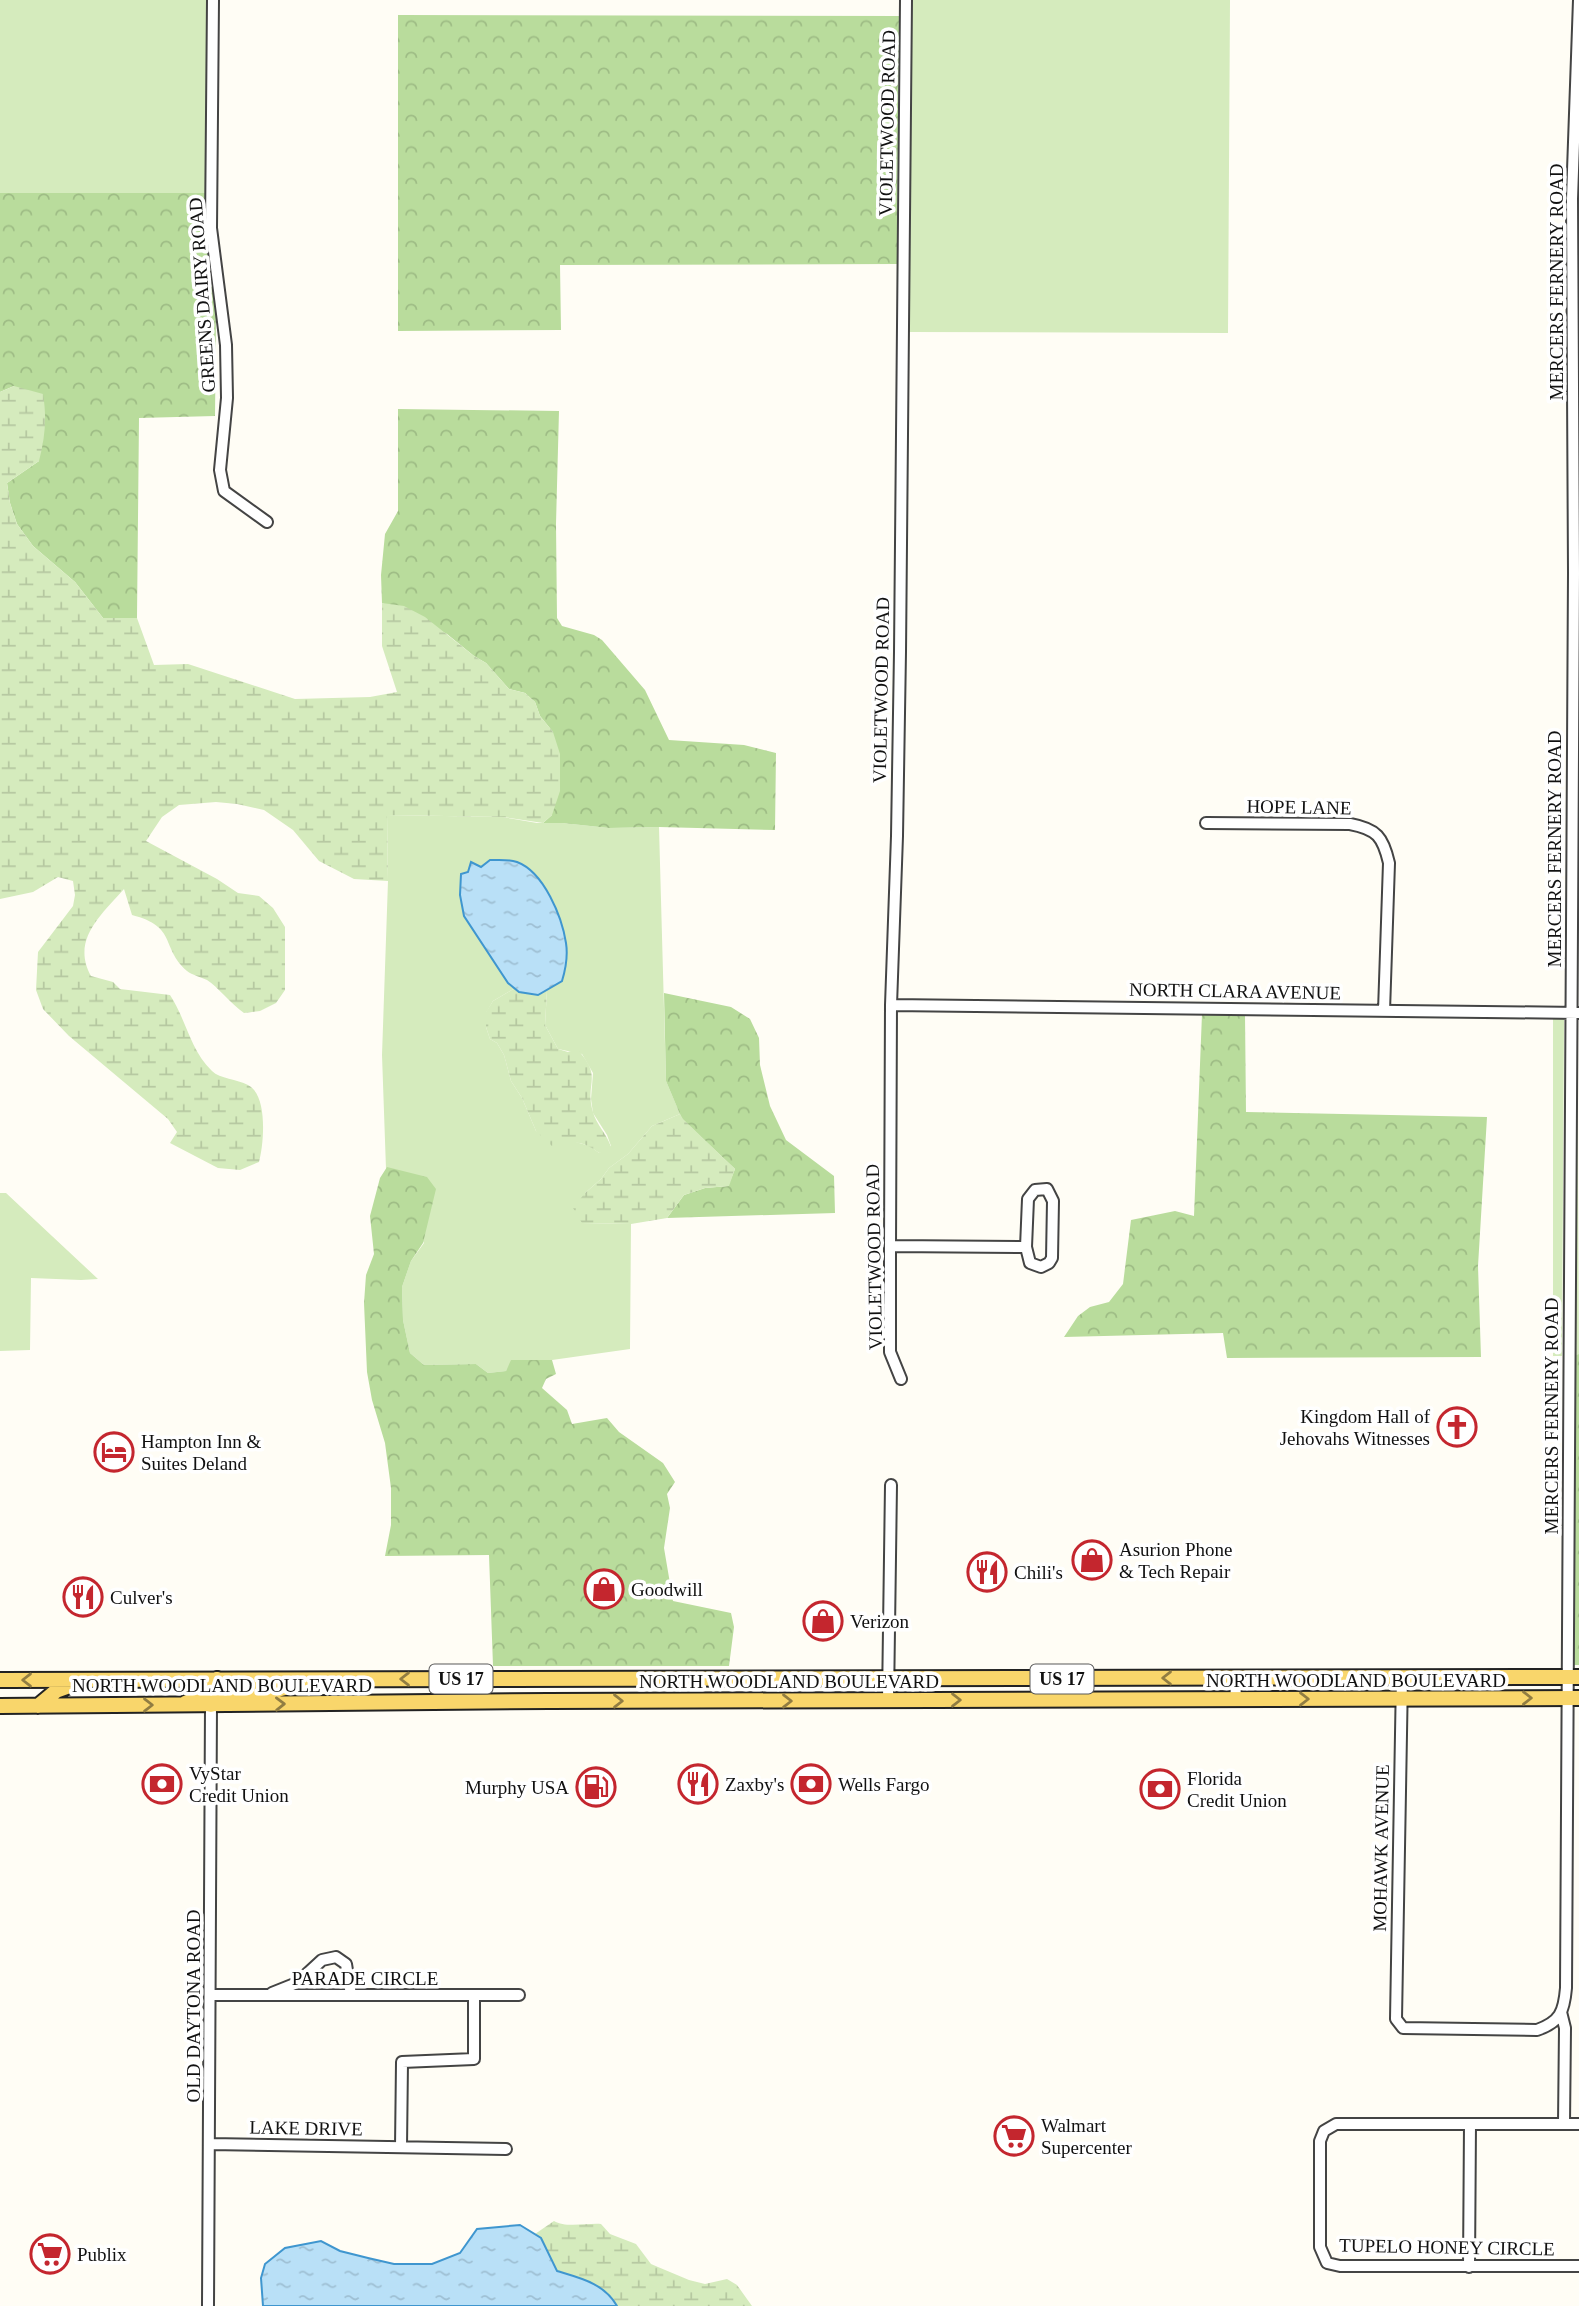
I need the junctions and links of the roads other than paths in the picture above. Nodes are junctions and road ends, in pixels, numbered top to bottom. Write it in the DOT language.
graph roads {
  1 [pos="213,0"];
  2 [pos="906,0"];
  3 [pos="1579,0"];
  4 [pos="1578,73"];
  5 [pos="267,522"];
  6 [pos="1206,823"];
  7 [pos="891,1005"];
  8 [pos="1384,1011"];
  9 [pos="1575,1013"];
  10 [pos="890,1246"];
  11 [pos="1027,1247"];
  12 [pos="901,1379"];
  13 [pos="891,1485"];
  14 [pos="1573,1677"];
  15 [pos="1235,1678"];
  16 [pos="1402,1678"];
  17 [pos="89,1679"];
  18 [pos="218,1679"];
  19 [pos="326,1679"];
  20 [pos="596,1679"];
  21 [pos="0,1680"];
  22 [pos="544,1680"];
  23 [pos="888,1680"];
  24 [pos="1573,1698"];
  25 [pos="1236,1699"];
  26 [pos="1402,1699"];
  27 [pos="550,1701"];
  28 [pos="888,1701"];
  29 [pos="513,1702"];
  30 [pos="181,1705"];
  31 [pos="211,1705"];
  32 [pos="0,1706"];
  33 [pos="38,1706"];
  34 [pos="210,1995"];
  35 [pos="266,1995"];
  36 [pos="351,1996"];
  37 [pos="474,1996"];
  38 [pos="519,1996"];
  39 [pos="1561,2011"];
  40 [pos="1470,2124"];
  41 [pos="1564,2124"];
  42 [pos="1579,2124"];
  43 [pos="210,2144"];
  44 [pos="401,2147"];
  45 [pos="506,2149"];
  46 [pos="1579,2266"];
  47 [pos="1469,2267"];
  48 [pos="208,2306"];
  1 -- 5 [label="street, GREENS DAIRY ROAD"];
  2 -- 7 [label="street, VIOLETWOOD ROAD"];
  3 -- 4 [label="street, MERCERS FERNERY ROAD"];
  4 -- 9 [label="street, MERCERS FERNERY ROAD"];
  6 -- 8 [label="street, HOPE LANE"];
  7 -- 8 [label="street, NORTH CLARA AVENUE"];
  7 -- 10 [label="street, VIOLETWOOD ROAD"];
  8 -- 9 [label="street, NORTH CLARA AVENUE"];
  9 -- 14 [label="street, MERCERS FERNERY ROAD"];
  10 -- 11 [label="street"];
  10 -- 12 [label="street, VIOLETWOOD ROAD"];
  11 -- 11 [label="street"];
  13 -- 23 [label="street"];
  14 -- 16 [label="main road, NORTH WOODLAND BOULEVARD / US 17"];
  14 -- 24 [label="street, MERCERS FERNERY ROAD"];
  15 -- 16 [label="main road, NORTH WOODLAND BOULEVARD / US 17"];
  15 -- 23 [label="main road, NORTH WOODLAND BOULEVARD / US 17, one-way"];
  15 -- 25 [label="street"];
  16 -- 26 [label="street, MOHAWK AVENUE"];
  17 -- 18 [label="main road, NORTH WOODLAND BOULEVARD / US 17"];
  17 -- 21 [label="main road, NORTH WOODLAND BOULEVARD / US 17, one-way"];
  17 -- 33 [label="main road"];
  18 -- 19 [label="main road, NORTH WOODLAND BOULEVARD / US 17"];
  18 -- 30 [label="main road"];
  22 -- 19 [label="main road, NORTH WOODLAND BOULEVARD / US 17, one-way"];
  19 -- 31 [label="main road"];
  20 -- 22 [label="main road, NORTH WOODLAND BOULEVARD / US 17"];
  20 -- 23 [label="main road, NORTH WOODLAND BOULEVARD / US 17"];
  20 -- 27 [label="main road"];
  22 -- 29 [label="main road"];
  23 -- 28 [label="street"];
  26 -- 24 [label="main road, NORTH WOODLAND BOULEVARD / US 17, one-way"];
  24 -- 39 [label="street, MERCERS FERNERY ROAD"];
  25 -- 26 [label="main road, NORTH WOODLAND BOULEVARD / US 17, one-way"];
  28 -- 25 [label="main road, NORTH WOODLAND BOULEVARD / US 17, one-way"];
  26 -- 39 [label="street, MOHAWK AVENUE"];
  27 -- 28 [label="main road, NORTH WOODLAND BOULEVARD / US 17, one-way"];
  27 -- 29 [label="main road, NORTH WOODLAND BOULEVARD / US 17"];
  31 -- 29 [label="main road, NORTH WOODLAND BOULEVARD / US 17, one-way"];
  30 -- 31 [label="main road, NORTH WOODLAND BOULEVARD / US 17"];
  33 -- 30 [label="main road, NORTH WOODLAND BOULEVARD / US 17, one-way"];
  31 -- 34 [label="street, OLD DAYTONA ROAD"];
  32 -- 33 [label="main road, NORTH WOODLAND BOULEVARD / US 17"];
  34 -- 35 [label="street, PARADE CIRCLE"];
  34 -- 43 [label="street, OLD DAYTONA ROAD"];
  35 -- 36 [label="street, PARADE CIRCLE"];
  35 -- 36 [label="street"];
  36 -- 37 [label="street, PARADE CIRCLE"];
  37 -- 38 [label="street, PARADE CIRCLE"];
  37 -- 44 [label="street"];
  39 -- 41 [label="street"];
  40 -- 41 [label="street, TUPELO HONEY CIRCLE"];
  40 -- 47 [label="street"];
  40 -- 47 [label="street, TUPELO HONEY CIRCLE"];
  41 -- 42 [label="street, TUPELO HONEY CIRCLE"];
  43 -- 44 [label="street, LAKE DRIVE"];
  43 -- 48 [label="street, OLD DAYTONA ROAD"];
  44 -- 45 [label="street, LAKE DRIVE"];
  46 -- 47 [label="street, TUPELO HONEY CIRCLE"];
}
